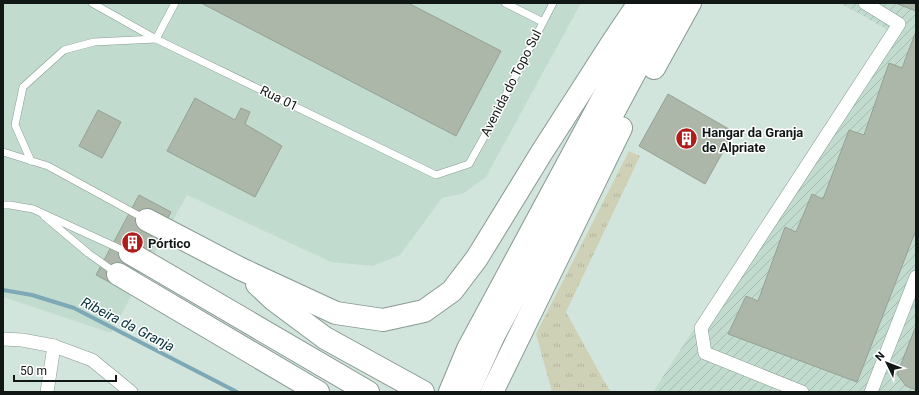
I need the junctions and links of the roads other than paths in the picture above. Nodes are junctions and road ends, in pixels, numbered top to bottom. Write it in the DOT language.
graph roads {
  1 [pos="92,3"];
  2 [pos="175,3"];
  3 [pos="505,3"];
  4 [pos="553,3"];
  5 [pos="639,3"];
  6 [pos="655,3"];
  7 [pos="672,3"];
  8 [pos="690,3"];
  9 [pos="865,3"];
  10 [pos="543,22"];
  11 [pos="156,39"];
  12 [pos="3,152"];
  13 [pos="31,161"];
  14 [pos="469,164"];
  15 [pos="3,205"];
  16 [pos="38,211"];
  17 [pos="147,220"];
  18 [pos="130,253"];
  19 [pos="241,269"];
  20 [pos="118,274"];
  21 [pos="916,277"];
  22 [pos="3,339"];
  23 [pos="54,346"];
  24 [pos="416,388"];
  25 [pos="494,388"];
  26 [pos="47,392"];
  27 [pos="131,392"];
  28 [pos="318,392"];
  29 [pos="368,392"];
  30 [pos="450,392"];
  31 [pos="468,392"];
  32 [pos="802,392"];
  33 [pos="871,392"];
  1 -- 11 [label="lane, Rua 01"];
  2 -- 11 [label="lane"];
  3 -- 10 [label="lane"];
  4 -- 10 [label="lane, Avenida do Topo Sul"];
  5 -- 19 [label="highway"];
  6 -- 30 [label="highway"];
  7 -- 31 [label="highway"];
  8 -- 25 [label="highway"];
  9 -- 32 [label="street"];
  10 -- 14 [label="lane, Avenida do Topo Sul"];
  11 -- 13 [label="lane"];
  11 -- 14 [label="lane, Rua 01"];
  12 -- 13 [label="lane"];
  13 -- 17 [label="lane"];
  15 -- 16 [label="lane"];
  16 -- 18 [label="lane"];
  16 -- 20 [label="lane"];
  17 -- 19 [label="highway"];
  18 -- 29 [label="highway"];
  19 -- 24 [label="highway"];
  20 -- 28 [label="highway"];
  21 -- 33 [label="street"];
  22 -- 23 [label="street"];
  23 -- 26 [label="street"];
  23 -- 27 [label="street"];
}
